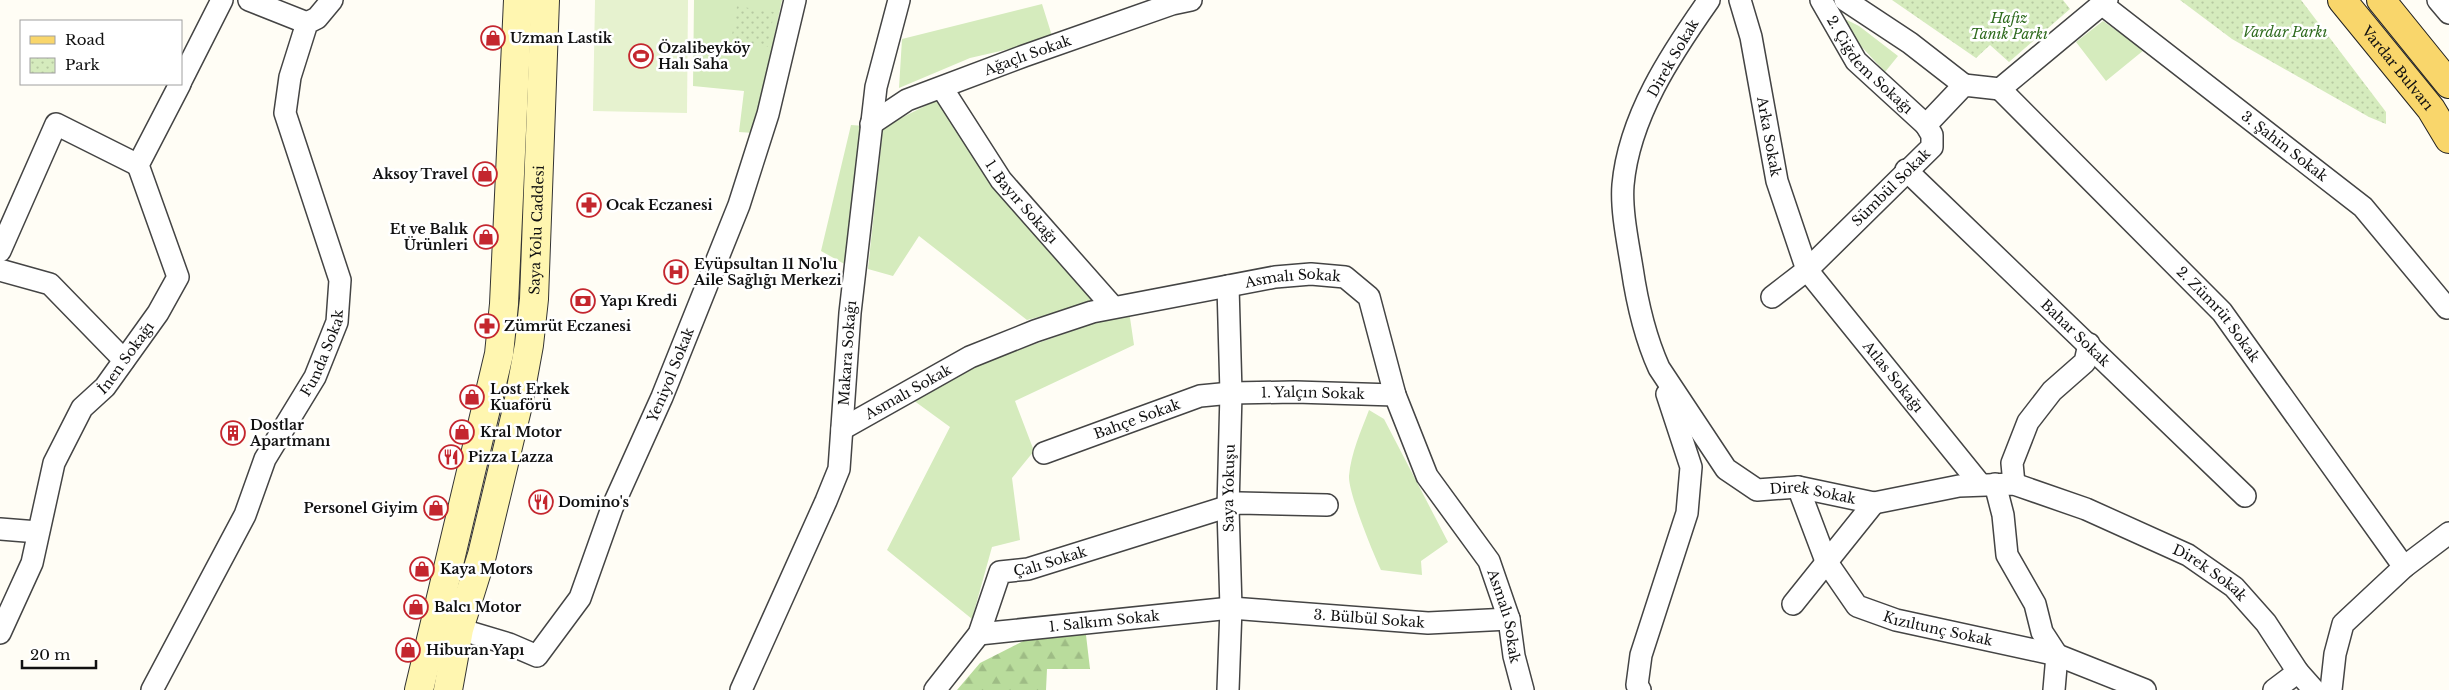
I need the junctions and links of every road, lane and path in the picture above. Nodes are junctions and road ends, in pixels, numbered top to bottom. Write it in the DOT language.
graph roads {
  1 [pos="222,0"];
  2 [pos="249,0"];
  3 [pos="332,0"];
  4 [pos="518,0"];
  5 [pos="545,0"];
  6 [pos="796,0"];
  7 [pos="899,0"];
  8 [pos="1191,0"];
  9 [pos="1709,0"];
  10 [pos="1740,0"];
  11 [pos="1821,0"];
  12 [pos="1845,0"];
  13 [pos="2342,0"];
  14 [pos="2381,0"];
  15 [pos="2438,0"];
  16 [pos="2105,3"];
  17 [pos="2449,13"];
  18 [pos="307,23"];
  19 [pos="182,80"];
  20 [pos="2449,84"];
  21 [pos="179,85"];
  22 [pos="1964,85"];
  23 [pos="942,88"];
  24 [pos="2000,89"];
  25 [pos="871,124"];
  26 [pos="1926,125"];
  27 [pos="2449,139"];
  28 [pos="138,166"];
  29 [pos="1906,170"];
  30 [pos="0,251"];
  31 [pos="0,270"];
  32 [pos="1807,270"];
  33 [pos="1228,286"];
  34 [pos="1772,298"];
  35 [pos="1113,307"];
  36 [pos="2447,308"];
  37 [pos="2089,344"];
  38 [pos="124,360"];
  39 [pos="1659,368"];
  40 [pos="1231,393"];
  41 [pos="1395,395"];
  42 [pos="842,429"];
  43 [pos="1044,453"];
  44 [pos="1997,484"];
  45 [pos="1798,487"];
  46 [pos="2245,496"];
  47 [pos="1874,502"];
  48 [pos="1327,505"];
  49 [pos="1228,508"];
  50 [pos="0,529"];
  51 [pos="38,532"];
  52 [pos="2449,534"];
  53 [pos="1826,560"];
  54 [pos="2404,567"];
  55 [pos="1793,604"];
  56 [pos="1231,608"];
  57 [pos="1509,619"];
  58 [pos="459,629"];
  59 [pos="0,633"];
  60 [pos="979,634"];
  61 [pos="2057,654"];
  62 [pos="2298,672"];
  63 [pos="152,690"];
  64 [pos="419,690"];
  65 [pos="448,690"];
  66 [pos="741,690"];
  67 [pos="935,690"];
  68 [pos="1228,690"];
  69 [pos="1523,690"];
  70 [pos="1640,690"];
  71 [pos="2054,690"];
  72 [pos="2145,690"];
  73 [pos="2274,690"];
  74 [pos="2314,690"];
  75 [pos="2331,690"];
  1 -- 19 [label="street"];
  2 -- 18 [label="street"];
  3 -- 18 [label="street"];
  4 -- 64 [label="main road, Saya Yolu Caddesi"];
  5 -- 58 [label="main road, Saya Yolu Caddesi"];
  6 -- 58 [label="street, Yeniyol Sokak"];
  7 -- 25 [label="street, Makara Sokağı"];
  8 -- 23 [label="street, Ağaçlı Sokak"];
  9 -- 39 [label="street, Direk Sokak"];
  10 -- 32 [label="street, Arka Sokak"];
  11 -- 26 [label="street, 2. Çiğdem Sokağı"];
  12 -- 22 [label="street"];
  13 -- 27 [label="main road, Vardar Bulvarı"];
  14 -- 20 [label="main road"];
  15 -- 17 [label="street"];
  16 -- 24 [label="street"];
  16 -- 36 [label="street, 3. Şahin Sokak"];
  18 -- 63 [label="street, Funda Sokak"];
  21 -- 28 [label="street"];
  22 -- 24 [label="street"];
  22 -- 26 [label="street, Sümbül Sokak"];
  23 -- 25 [label="street, Ağaçlı Sokak"];
  23 -- 35 [label="street, 1. Bayır Sokağı"];
  24 -- 54 [label="street, 2. Zümrüt Sokak"];
  25 -- 42 [label="street, Makara Sokağı"];
  26 -- 29 [label="street, Sümbül Sokak"];
  28 -- 30 [label="street"];
  28 -- 38 [label="street, İnen Sokağı"];
  29 -- 32 [label="street, Sümbül Sokak"];
  29 -- 37 [label="street, Bahar Sokak"];
  31 -- 38 [label="street"];
  32 -- 34 [label="street, Sümbül Sokak"];
  32 -- 44 [label="street, Atlas Sokağı"];
  33 -- 35 [label="street, Asmalı Sokak"];
  33 -- 40 [label="street, Saya Yokuşu"];
  33 -- 41 [label="street, Asmalı Sokak"];
  35 -- 42 [label="street, Asmalı Sokak"];
  37 -- 44 [label="street"];
  37 -- 46 [label="street, Bahar Sokak"];
  38 -- 51 [label="street, İnen Sokağı"];
  39 -- 45 [label="street, Direk Sokak"];
  39 -- 70 [label="street"];
  40 -- 41 [label="street, 1. Yalçın Sokak"];
  40 -- 43 [label="street, Bahçe Sokak"];
  40 -- 49 [label="street, Saya Yokuşu"];
  41 -- 57 [label="street, Asmalı Sokak"];
  42 -- 66 [label="street, Makara Sokağı"];
  44 -- 47 [label="street, Direk Sokak"];
  44 -- 61 [label="street"];
  44 -- 62 [label="street, Direk Sokak"];
  45 -- 47 [label="street, Direk Sokak"];
  45 -- 53 [label="street, Kızıltunç Sokak"];
  47 -- 53 [label="street"];
  48 -- 49 [label="street"];
  49 -- 56 [label="street, Saya Yokuşu"];
  49 -- 60 [label="street, Çalı Sokak"];
  50 -- 51 [label="street"];
  51 -- 59 [label="street, İnen Sokağı"];
  52 -- 54 [label="street"];
  53 -- 55 [label="street"];
  53 -- 61 [label="street, Kızıltunç Sokak"];
  54 -- 75 [label="street"];
  56 -- 57 [label="street, 3. Bülbül Sokak"];
  56 -- 60 [label="street, 1. Salkım Sokak"];
  56 -- 68 [label="street, Saya Yokuşu"];
  57 -- 69 [label="street, Asmalı Sokak"];
  58 -- 65 [label="main road, Saya Yolu Caddesi"];
  60 -- 67 [label="street, Çalı Sokak"];
  61 -- 71 [label="street"];
  61 -- 72 [label="street, Kızıltunç Sokak"];
  62 -- 73 [label="street"];
  62 -- 74 [label="street, Direk Sokak"];
}
